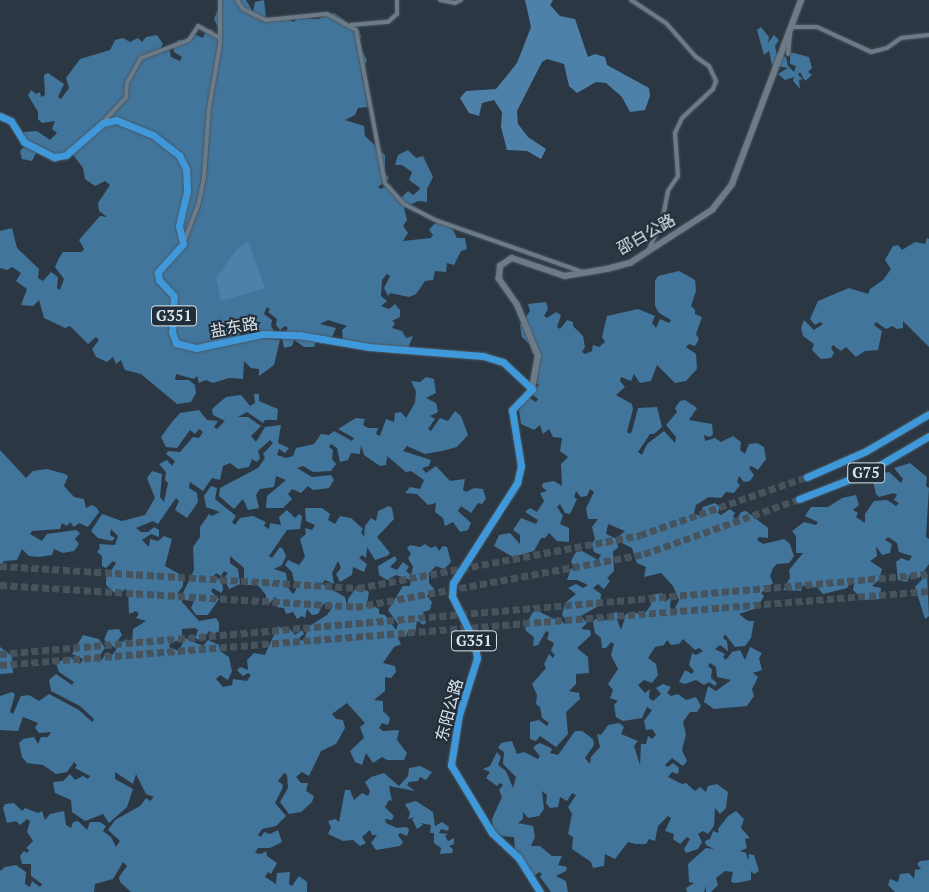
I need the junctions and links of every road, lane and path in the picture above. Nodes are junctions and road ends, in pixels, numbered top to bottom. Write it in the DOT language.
graph roads {
  1 [pos="220,0"];
  2 [pos="237,0"];
  3 [pos="397,0"];
  4 [pos="440,0"];
  5 [pos="461,0"];
  6 [pos="631,0"];
  7 [pos="801,0"];
  8 [pos="351,25"];
  9 [pos="791,27"];
  10 [pos="929,35"];
  11 [pos="220,38"];
  12 [pos="788,54"];
  13 [pos="0,116"];
  14 [pos="103,123"];
  15 [pos="183,244"];
  16 [pos="648,252"];
  17 [pos="586,273"];
  18 [pos="532,388"];
  19 [pos="929,414"];
  20 [pos="929,436"];
  21 [pos="806,477"];
  22 [pos="799,499"];
  23 [pos="540,892"];
  1 -- 11 [label="street"];
  2 -- 8 [label="street"];
  3 -- 8 [label="street"];
  4 -- 5 [label="street"];
  6 -- 16 [label="street"];
  7 -- 9 [label="street, 邵白公路"];
  8 -- 17 [label="street"];
  9 -- 10 [label="street"];
  9 -- 12 [label="street"];
  9 -- 16 [label="street, 邵白公路"];
  11 -- 14 [label="street"];
  11 -- 15 [label="street"];
  13 -- 14 [label="highway"];
  14 -- 15 [label="highway"];
  15 -- 18 [label="highway, 盐东路 / G351"];
  16 -- 17 [label="street, 邵白公路"];
  17 -- 18 [label="street, 邵白公路"];
  18 -- 23 [label="highway, 东阳公路 / G351"];
  19 -- 21 [label="highway, G75"];
  20 -- 22 [label="highway, G75"];
}
